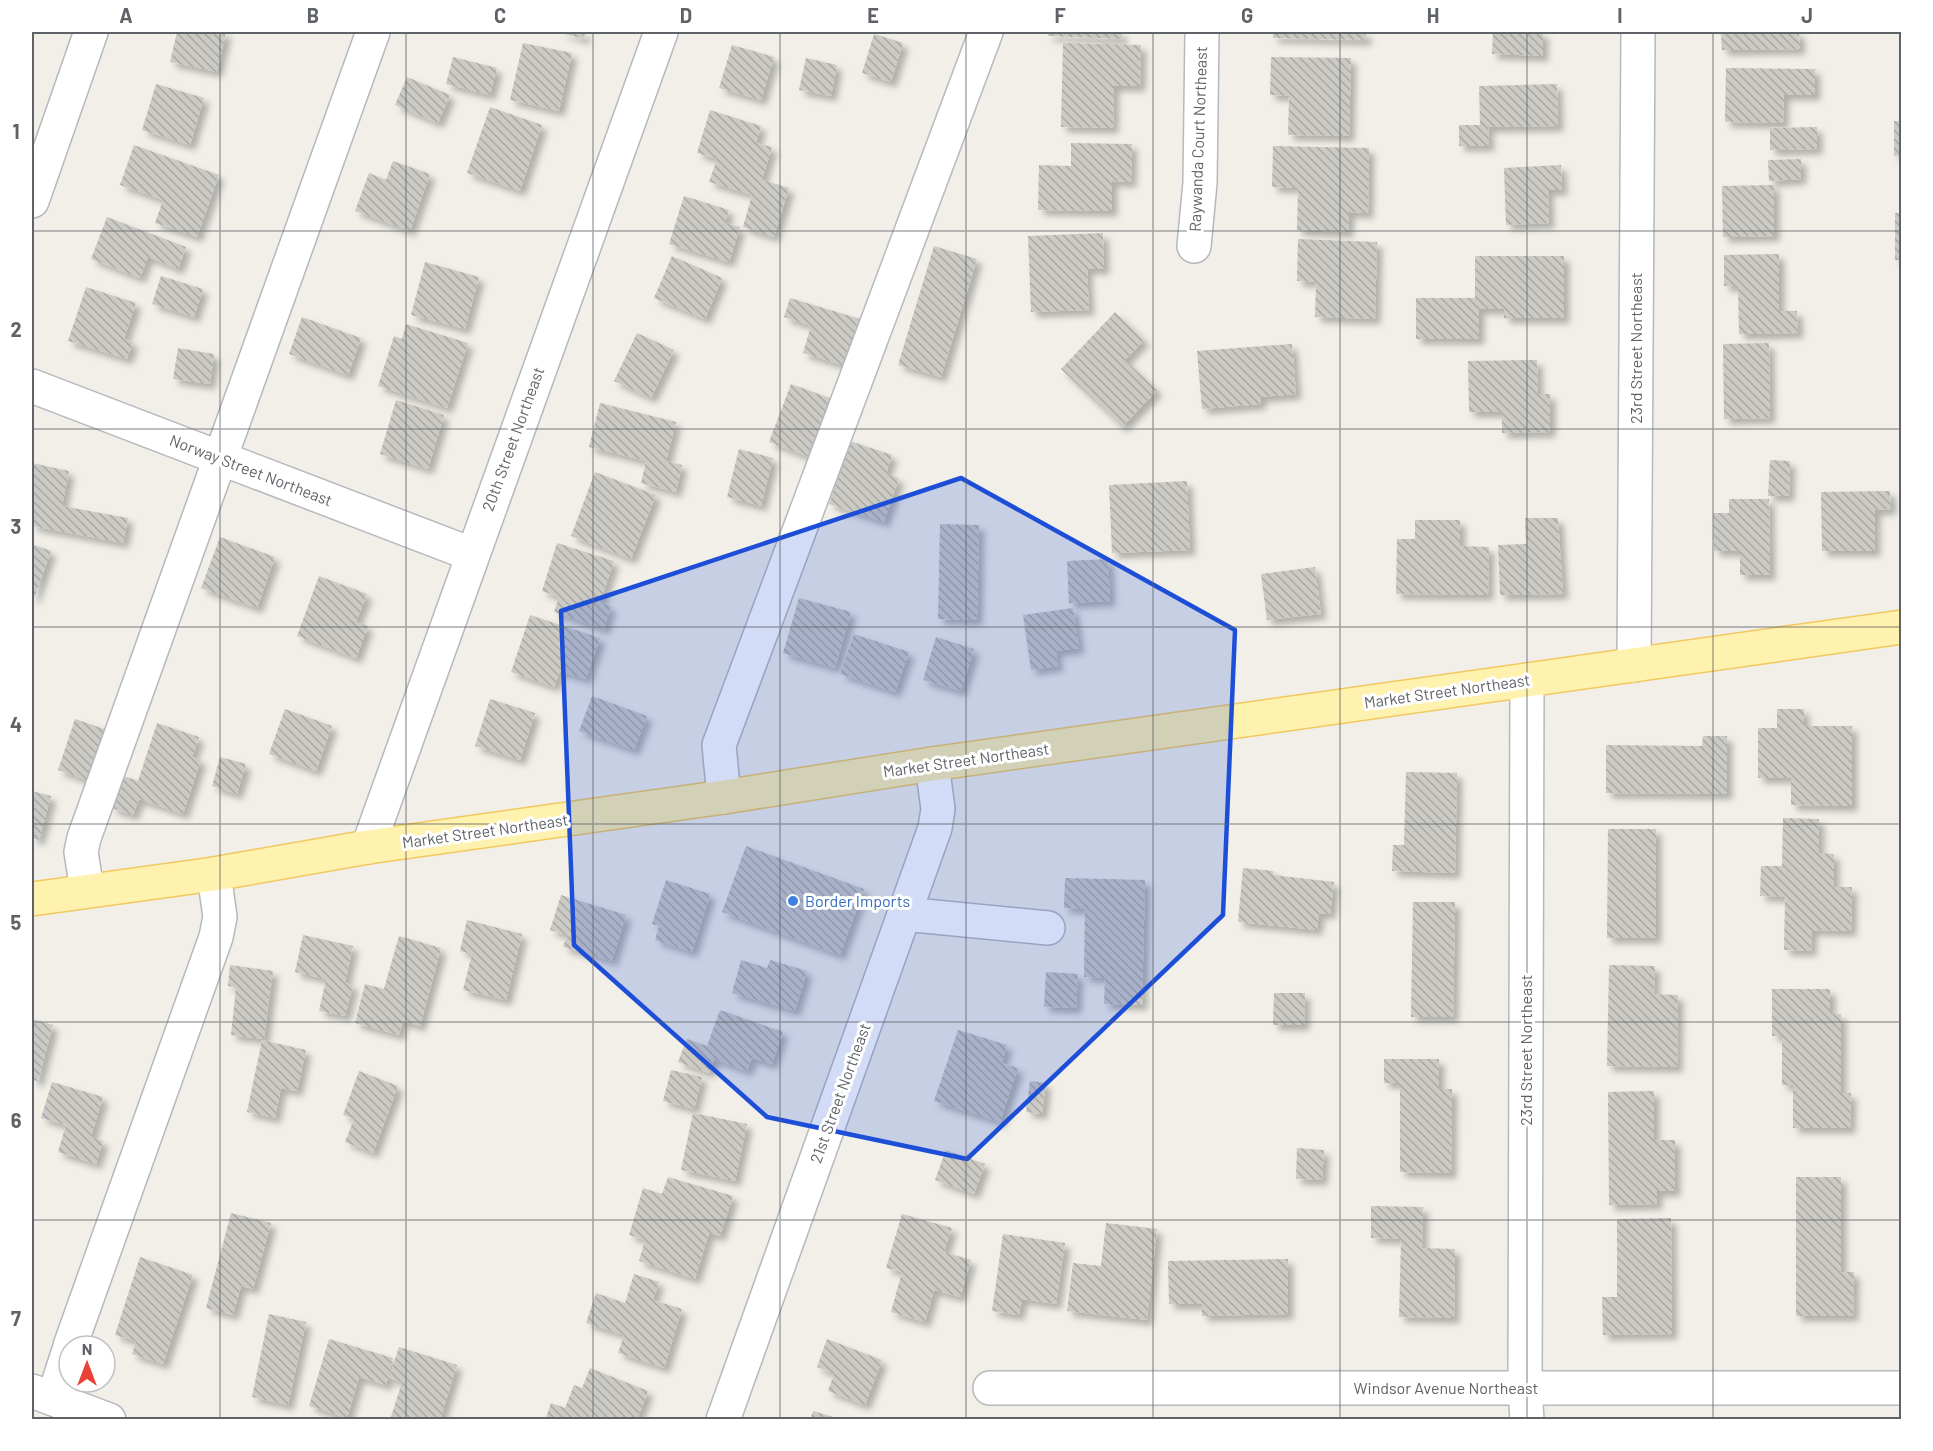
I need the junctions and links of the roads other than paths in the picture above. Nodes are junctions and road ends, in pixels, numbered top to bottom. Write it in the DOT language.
graph roads {
  1 [pos="91,32"];
  2 [pos="373,32"];
  3 [pos="661,32"];
  4 [pos="986,32"];
  5 [pos="1202,32"];
  6 [pos="1638,32"];
  7 [pos="32,201"];
  8 [pos="1194,246"];
  9 [pos="32,387"];
  10 [pos="219,458"];
  11 [pos="471,554"];
  12 [pos="1902,627"];
  13 [pos="1634,665"];
  14 [pos="1527,680"];
  15 [pos="932,764"];
  16 [pos="724,797"];
  17 [pos="368,847"];
  18 [pos="214,874"];
  19 [pos="87,890"];
  20 [pos="32,899"];
  21 [pos="904,914"];
  22 [pos="1048,928"];
  23 [pos="75,1334"];
  24 [pos="57,1370"];
  25 [pos="1902,1388"];
  26 [pos="990,1389"];
  27 [pos="42,1395"];
  28 [pos="1526,1404"];
  29 [pos="109,1419"];
  30 [pos="723,1419"];
  1 -- 7 [label="street"];
  2 -- 10 [label="street"];
  3 -- 11 [label="street, 20th Street Northeast"];
  4 -- 16 [label="street"];
  5 -- 8 [label="street, Raywanda Court Northeast"];
  6 -- 13 [label="street, 23rd Street Northeast"];
  9 -- 10 [label="street, Norway Street Northeast"];
  10 -- 11 [label="street, Norway Street Northeast"];
  10 -- 19 [label="street"];
  11 -- 17 [label="street, 20th Street Northeast"];
  12 -- 13 [label="main road, Market Street Northeast"];
  13 -- 14 [label="main road, Market Street Northeast"];
  14 -- 15 [label="main road, Market Street Northeast"];
  14 -- 28 [label="street, 23rd Street Northeast"];
  15 -- 16 [label="main road, Market Street Northeast"];
  15 -- 21 [label="street, 21st Street Northeast"];
  16 -- 17 [label="main road, Market Street Northeast"];
  17 -- 18 [label="main road, Market Street Northeast"];
  18 -- 19 [label="main road, Market Street Northeast"];
  18 -- 23 [label="street"];
  19 -- 20 [label="main road, Market Street Northeast"];
  21 -- 22 [label="street"];
  21 -- 30 [label="street, 21st Street Northeast"];
  24 -- 27 [label="street"];
  25 -- 28 [label="street, Windsor Avenue Northeast"];
  26 -- 28 [label="street, Windsor Avenue Northeast"];
  27 -- 29 [label="street"];
}
